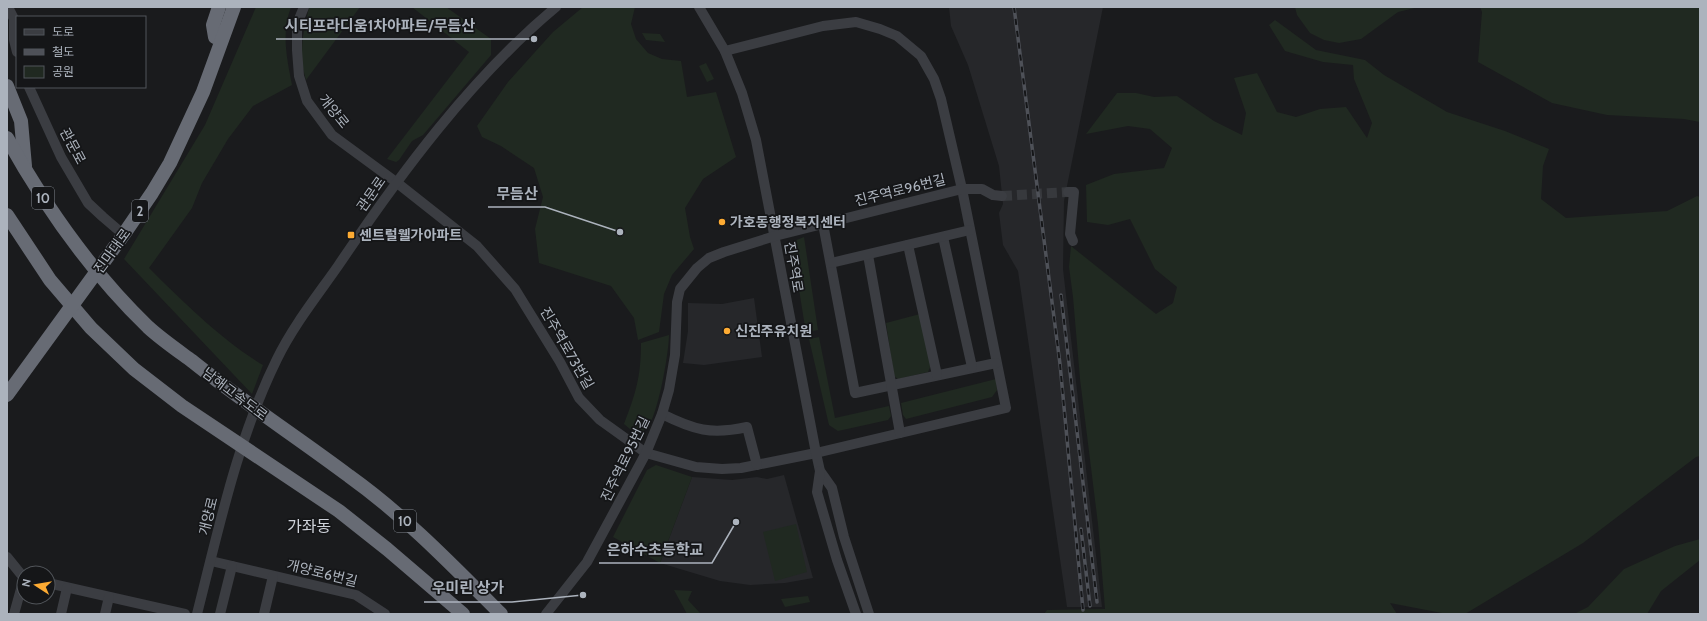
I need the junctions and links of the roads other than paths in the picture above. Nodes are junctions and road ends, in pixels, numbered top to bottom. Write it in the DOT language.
graph roads {
  1 [pos="8,7"];
  2 [pos="219,7"];
  3 [pos="226,7"];
  4 [pos="234,7"];
  5 [pos="304,7"];
  6 [pos="556,7"];
  7 [pos="699,7"];
  8 [pos="215,37"];
  9 [pos="16,48"];
  10 [pos="725,51"];
  11 [pos="7,86"];
  12 [pos="29,88"];
  13 [pos="7,138"];
  14 [pos="25,170"];
  15 [pos="396,182"];
  16 [pos="962,189"];
  17 [pos="1068,192"];
  18 [pos="1002,196"];
  19 [pos="7,215"];
  20 [pos="823,224"];
  21 [pos="117,229"];
  22 [pos="970,230"];
  23 [pos="775,236"];
  24 [pos="943,237"];
  25 [pos="1073,241"];
  26 [pos="908,245"];
  27 [pos="868,255"];
  28 [pos="831,264"];
  29 [pos="996,363"];
  30 [pos="972,367"];
  31 [pos="937,375"];
  32 [pos="7,380"];
  33 [pos="892,385"];
  34 [pos="7,394"];
  35 [pos="662,414"];
  36 [pos="249,426"];
  37 [pos="900,433"];
  38 [pos="646,453"];
  39 [pos="816,453"];
  40 [pos="757,465"];
  41 [pos="820,471"];
  42 [pos="7,556"];
  43 [pos="211,561"];
  44 [pos="232,566"];
  45 [pos="16,568"];
  46 [pos="273,576"];
  47 [pos="56,586"];
  48 [pos="67,588"];
  49 [pos="108,597"];
  50 [pos="61,614"];
  51 [pos="105,614"];
  52 [pos="186,614"];
  53 [pos="198,614"];
  54 [pos="220,614"];
  55 [pos="264,614"];
  56 [pos="383,614"];
  57 [pos="463,614"];
  58 [pos="501,614"];
  59 [pos="546,614"];
  60 [pos="856,614"];
  61 [pos="869,614"];
  1 -- 9 [label="street"];
  2 -- 8 [label="highway"];
  3 -- 8 [label="highway, 진마대로 / 2"];
  4 -- 34 [label="highway, 진마대로 / 2"];
  5 -- 15 [label="street, 개양로"];
  6 -- 15 [label="street, 관문로"];
  7 -- 10 [label="street, 진주역로"];
  8 -- 21 [label="highway, 진마대로 / 2"];
  10 -- 16 [label="street"];
  10 -- 23 [label="street, 진주역로"];
  11 -- 14 [label="highway"];
  12 -- 21 [label="street, 관문로"];
  13 -- 14 [label="highway, 남해고속도로 / 10"];
  14 -- 58 [label="highway, 남해고속도로 / 10"];
  15 -- 36 [label="street, 관문로"];
  15 -- 38 [label="street, 진주역로73번길"];
  16 -- 18 [label="street, 진주역로96번길"];
  16 -- 20 [label="street, 진주역로96번길"];
  16 -- 22 [label="street"];
  17 -- 25 [label="street"];
  19 -- 57 [label="highway, 10"];
  20 -- 23 [label="street, 진주역로96번길"];
  20 -- 28 [label="street"];
  21 -- 32 [label="highway, 진마대로 / 2"];
  22 -- 24 [label="street"];
  22 -- 29 [label="street"];
  23 -- 35 [label="street, 진주역로95번길"];
  23 -- 39 [label="street, 진주역로"];
  24 -- 26 [label="street"];
  24 -- 30 [label="street"];
  26 -- 27 [label="street"];
  26 -- 31 [label="street"];
  27 -- 28 [label="street"];
  27 -- 33 [label="street"];
  28 -- 33 [label="street"];
  29 -- 30 [label="street"];
  29 -- 37 [label="street, 진주역로73번길"];
  30 -- 31 [label="street"];
  31 -- 33 [label="street"];
  33 -- 37 [label="street"];
  35 -- 38 [label="street, 진주역로95번길"];
  35 -- 40 [label="street"];
  36 -- 43 [label="street, 개양로"];
  37 -- 39 [label="street, 진주역로73번길"];
  38 -- 40 [label="street, 진주역로73번길"];
  38 -- 59 [label="street, 진주역로95번길"];
  39 -- 40 [label="street, 진주역로73번길"];
  39 -- 41 [label="street, 진주역로"];
  41 -- 60 [label="street, 진주역로"];
  41 -- 61 [label="street, 진주역로"];
  42 -- 45 [label="street"];
  43 -- 44 [label="street, 개양로6번길"];
  43 -- 53 [label="street, 개양로"];
  44 -- 46 [label="street, 개양로6번길"];
  44 -- 54 [label="street"];
  46 -- 55 [label="street, 개양로6번길"];
  46 -- 56 [label="street, 개양로6번길"];
  47 -- 48 [label="street"];
  48 -- 49 [label="street"];
  48 -- 50 [label="street"];
  49 -- 51 [label="street"];
  49 -- 52 [label="street"];
}
